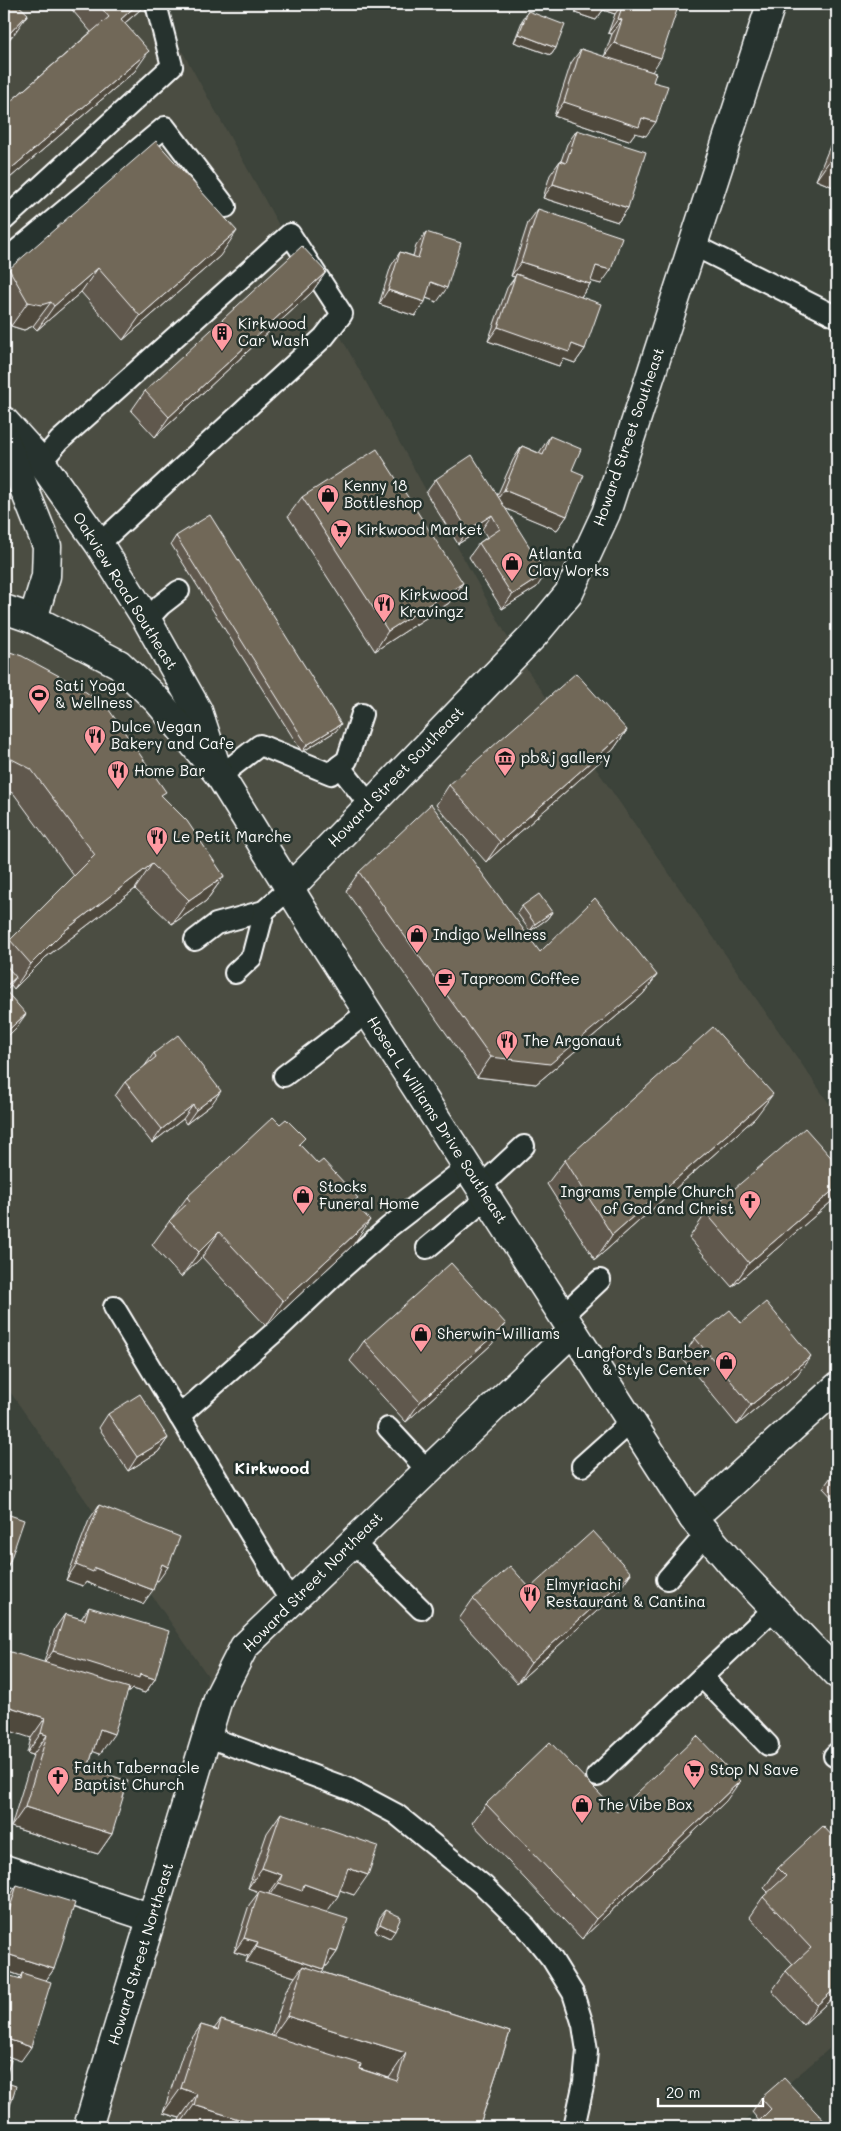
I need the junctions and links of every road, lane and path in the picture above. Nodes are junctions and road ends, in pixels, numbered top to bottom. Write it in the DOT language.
graph roads {
  1 [pos="156,4"];
  2 [pos="771,4"];
  3 [pos="226,207"];
  4 [pos="4,220"];
  5 [pos="693,245"];
  6 [pos="4,261"];
  7 [pos="837,317"];
  8 [pos="4,421"];
  9 [pos="4,438"];
  10 [pos="41,462"];
  11 [pos="99,544"];
  12 [pos="179,592"];
  13 [pos="4,609"];
  14 [pos="33,619"];
  15 [pos="147,620"];
  16 [pos="362,714"];
  17 [pos="339,766"];
  18 [pos="220,776"];
  19 [pos="369,804"];
  20 [pos="289,889"];
  21 [pos="264,911"];
  22 [pos="195,940"];
  23 [pos="235,973"];
  24 [pos="368,1012"];
  25 [pos="284,1076"];
  26 [pos="524,1146"];
  27 [pos="478,1184"];
  28 [pos="427,1248"];
  29 [pos="600,1280"];
  30 [pos="114,1307"];
  31 [pos="568,1323"];
  32 [pos="837,1387"];
  33 [pos="179,1416"];
  34 [pos="632,1422"];
  35 [pos="388,1428"];
  36 [pos="582,1466"];
  37 [pos="427,1470"];
  38 [pos="699,1526"];
  39 [pos="353,1542"];
  40 [pos="667,1579"];
  41 [pos="291,1602"];
  42 [pos="775,1608"];
  43 [pos="421,1609"];
  44 [pos="837,1674"];
  45 [pos="702,1677"];
  46 [pos="206,1736"];
  47 [pos="768,1745"];
  48 [pos="597,1776"];
  49 [pos="4,1870"];
  50 [pos="152,1918"];
  51 [pos="88,2127"];
  52 [pos="574,2127"];
  1 -- 4 [label="lane"];
  2 -- 5 [label="street, Howard Street Southeast"];
  3 -- 6 [label="lane"];
  5 -- 7 [label="lane"];
  5 -- 19 [label="street, Howard Street Southeast"];
  8 -- 10 [label="street, Oakview Road Southeast"];
  9 -- 14 [label="street"];
  10 -- 11 [label="street, Oakview Road Southeast"];
  10 -- 11 [label="lane"];
  11 -- 15 [label="street, Oakview Road Southeast"];
  12 -- 15 [label="lane"];
  13 -- 14 [label="street, Hosea L Williams Drive Southeast"];
  14 -- 18 [label="street, Hosea L Williams Drive Southeast"];
  15 -- 18 [label="street, Oakview Road Southeast"];
  16 -- 17 [label="lane"];
  17 -- 18 [label="lane"];
  17 -- 19 [label="lane"];
  18 -- 20 [label="street, Hosea L Williams Drive Southeast"];
  19 -- 20 [label="street, Howard Street Southeast"];
  20 -- 21 [label="lane"];
  20 -- 24 [label="street, Hosea L Williams Drive Southeast"];
  21 -- 22 [label="lane"];
  21 -- 23 [label="lane"];
  24 -- 25 [label="lane"];
  24 -- 27 [label="street, Hosea L Williams Drive Southeast"];
  26 -- 27 [label="lane"];
  27 -- 28 [label="lane"];
  27 -- 31 [label="street, Hosea L Williams Drive Southeast"];
  27 -- 33 [label="lane"];
  29 -- 31 [label="lane"];
  30 -- 33 [label="lane"];
  31 -- 34 [label="street, Hosea L Williams Drive Southeast"];
  31 -- 37 [label="street, Howard Street Northeast"];
  32 -- 38 [label="street"];
  33 -- 41 [label="lane"];
  34 -- 36 [label="lane"];
  34 -- 38 [label="street, Hosea L Williams Drive Southeast"];
  35 -- 37 [label="lane"];
  37 -- 39 [label="street, Howard Street Northeast"];
  38 -- 40 [label="lane"];
  38 -- 42 [label="street, Hosea L Williams Drive Southeast"];
  39 -- 41 [label="street, Howard Street Northeast"];
  39 -- 43 [label="lane"];
  41 -- 46 [label="street, Howard Street Northeast"];
  42 -- 44 [label="street, Hosea L Williams Drive Southeast"];
  42 -- 45 [label="lane"];
  45 -- 47 [label="lane"];
  45 -- 48 [label="lane"];
  46 -- 50 [label="street, Howard Street Northeast"];
  46 -- 52 [label="lane"];
  49 -- 50 [label="street"];
  50 -- 51 [label="street, Howard Street Northeast"];
}
